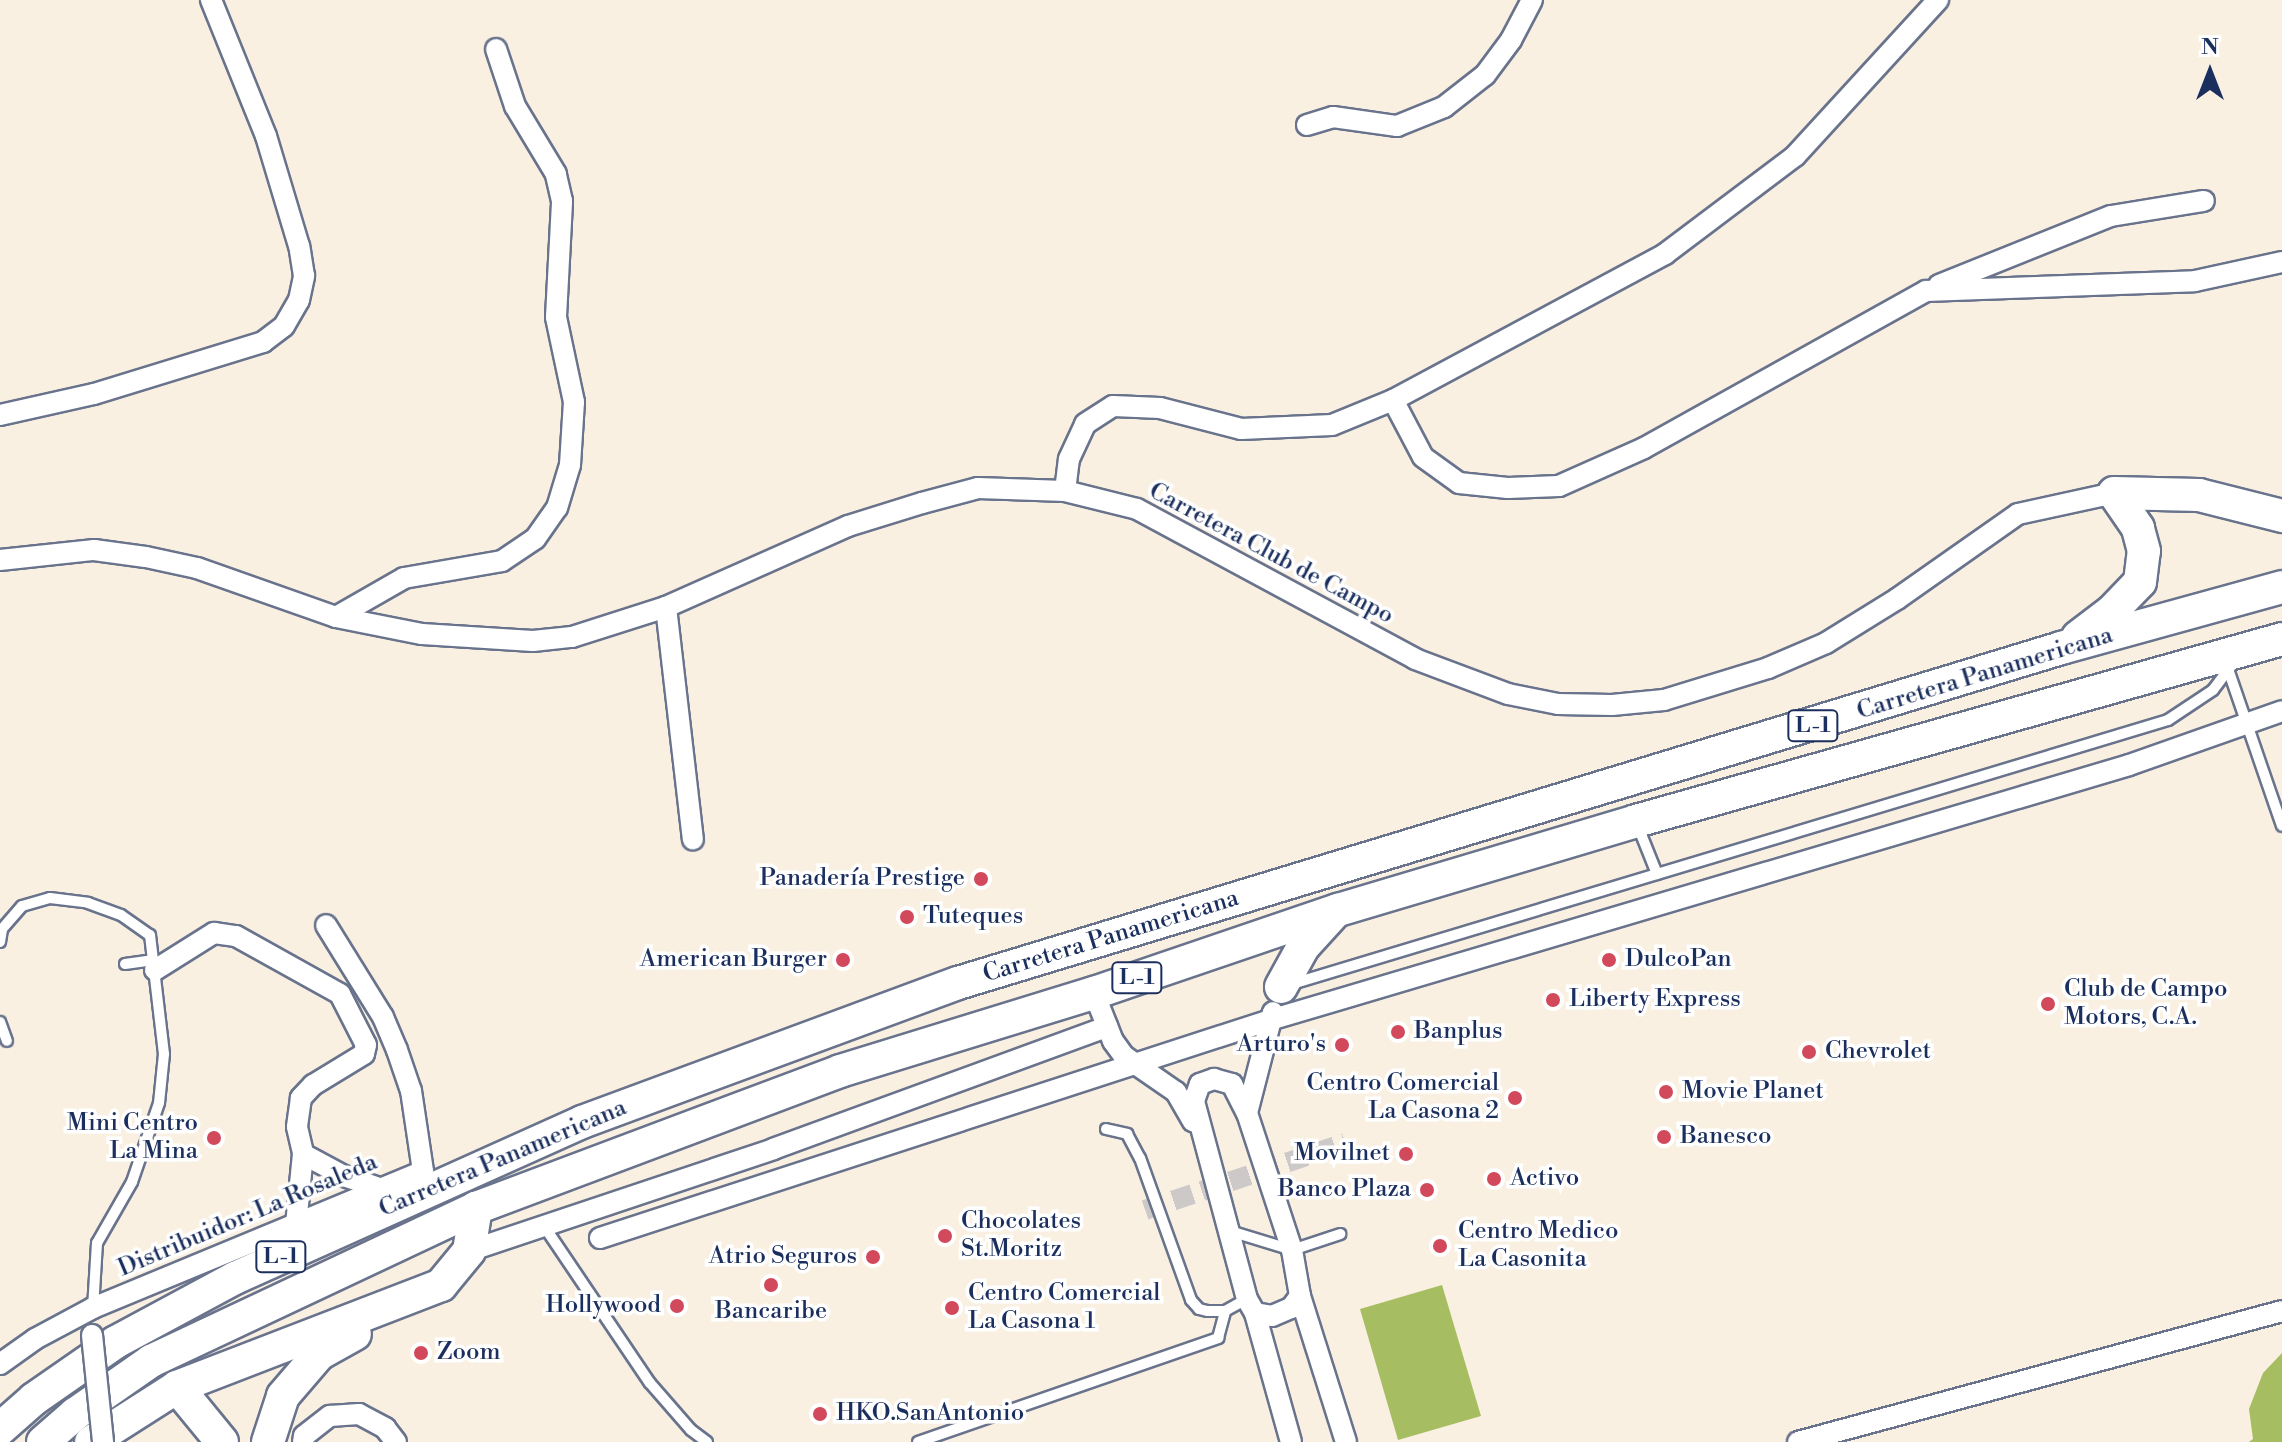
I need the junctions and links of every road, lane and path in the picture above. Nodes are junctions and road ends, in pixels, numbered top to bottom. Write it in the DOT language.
graph roads {
  1 [pos="211,0"];
  2 [pos="1532,0"];
  3 [pos="1938,0"];
  4 [pos="496,49"];
  5 [pos="1307,125"];
  6 [pos="2204,201"];
  7 [pos="2282,262"];
  8 [pos="1926,291"];
  9 [pos="1393,400"];
  10 [pos="0,415"];
  11 [pos="1065,491"];
  12 [pos="2114,493"];
  13 [pos="2282,516"];
  14 [pos="0,560"];
  15 [pos="2282,587"];
  16 [pos="666,607"];
  17 [pos="336,617"];
  18 [pos="2061,648"];
  19 [pos="2249,655"];
  20 [pos="2282,711"];
  21 [pos="2245,723"];
  22 [pos="1636,821"];
  23 [pos="2282,826"];
  24 [pos="693,839"];
  25 [pos="1657,874"];
  26 [pos="1338,910"];
  27 [pos="326,925"];
  28 [pos="0,942"];
  29 [pos="125,964"];
  30 [pos="154,965"];
  31 [pos="1281,987"];
  32 [pos="1094,993"];
  33 [pos="1270,1020"];
  34 [pos="0,1022"];
  35 [pos="1107,1027"];
  36 [pos="7,1041"];
  37 [pos="1135,1065"];
  38 [pos="1247,1113"];
  39 [pos="582,1122"];
  40 [pos="1106,1129"];
  41 [pos="1203,1141"];
  42 [pos="303,1154"];
  43 [pos="423,1171"];
  44 [pos="382,1189"];
  45 [pos="476,1208"];
  46 [pos="296,1225"];
  47 [pos="544,1226"];
  48 [pos="1228,1230"];
  49 [pos="1340,1234"];
  50 [pos="600,1238"];
  51 [pos="1292,1250"];
  52 [pos="469,1251"];
  53 [pos="441,1285"];
  54 [pos="1300,1296"];
  55 [pos="1251,1306"];
  56 [pos="93,1308"];
  57 [pos="1225,1311"];
  58 [pos="2282,1311"];
  59 [pos="0,1364"];
  60 [pos="177,1387"];
  61 [pos="0,1429"];
  62 [pos="43,1442"];
  63 [pos="91,1442"];
  64 [pos="103,1442"];
  65 [pos="222,1442"];
  66 [pos="268,1442"];
  67 [pos="303,1442"];
  68 [pos="396,1442"];
  69 [pos="707,1442"];
  70 [pos="918,1442"];
  71 [pos="1291,1442"];
  72 [pos="1346,1442"];
  73 [pos="1798,1442"];
  1 -- 10 [label="street"];
  2 -- 5 [label="street"];
  3 -- 9 [label="street"];
  4 -- 17 [label="street"];
  6 -- 8 [label="street"];
  7 -- 8 [label="street"];
  8 -- 9 [label="street"];
  9 -- 11 [label="street"];
  11 -- 12 [label="street, Carretera Club de Campo"];
  11 -- 16 [label="street, Carretera Club de Campo"];
  12 -- 13 [label="main road"];
  12 -- 18 [label="main road, L-1"];
  14 -- 17 [label="street, Carretera Club de Campo"];
  15 -- 18 [label="main road, Carretera Panamericana / L-1"];
  16 -- 17 [label="street, Carretera Club de Campo"];
  16 -- 24 [label="street"];
  18 -- 39 [label="main road, Carretera Panamericana / L-1"];
  19 -- 21 [label="lane"];
  19 -- 22 [label="main road, Carretera Panamericana / L-1"];
  19 -- 25 [label="lane"];
  20 -- 21 [label="street"];
  21 -- 23 [label="lane"];
  21 -- 33 [label="street"];
  22 -- 25 [label="lane"];
  22 -- 26 [label="main road, Carretera Panamericana / L-1"];
  25 -- 31 [label="lane"];
  26 -- 31 [label="main road"];
  26 -- 32 [label="main road, Carretera Panamericana / L-1"];
  27 -- 43 [label="street"];
  28 -- 30 [label="lane"];
  29 -- 30 [label="lane"];
  30 -- 42 [label="street"];
  30 -- 56 [label="lane"];
  31 -- 33 [label="street"];
  32 -- 35 [label="street"];
  32 -- 45 [label="main road, Carretera Panamericana / L-1"];
  33 -- 37 [label="street"];
  33 -- 38 [label="street"];
  34 -- 36 [label="lane"];
  35 -- 37 [label="street"];
  35 -- 47 [label="street"];
  37 -- 41 [label="street"];
  37 -- 50 [label="street"];
  38 -- 41 [label="street"];
  38 -- 51 [label="street"];
  39 -- 43 [label="main road"];
  39 -- 61 [label="main road, Carretera Panamericana / L-1"];
  40 -- 57 [label="lane"];
  41 -- 48 [label="street"];
  42 -- 44 [label="street"];
  42 -- 46 [label="street"];
  43 -- 44 [label="street, Distribuidor: La Rosaleda"];
  44 -- 46 [label="street, Distribuidor: La Rosaleda"];
  45 -- 52 [label="main road"];
  45 -- 62 [label="main road, Carretera Panamericana / L-1"];
  46 -- 56 [label="street, Distribuidor: La Rosaleda"];
  47 -- 52 [label="street"];
  47 -- 69 [label="lane"];
  48 -- 51 [label="lane"];
  48 -- 55 [label="street"];
  49 -- 51 [label="lane"];
  51 -- 54 [label="street"];
  52 -- 53 [label="main road"];
  53 -- 60 [label="main road"];
  53 -- 66 [label="main road"];
  54 -- 55 [label="street"];
  54 -- 72 [label="street"];
  55 -- 57 [label="lane"];
  55 -- 71 [label="street"];
  56 -- 59 [label="street, Distribuidor: La Rosaleda"];
  56 -- 64 [label="street, bridge"];
  57 -- 70 [label="lane"];
  58 -- 73 [label="street"];
  60 -- 63 [label="main road"];
  60 -- 65 [label="main road"];
  67 -- 68 [label="street"];
}
